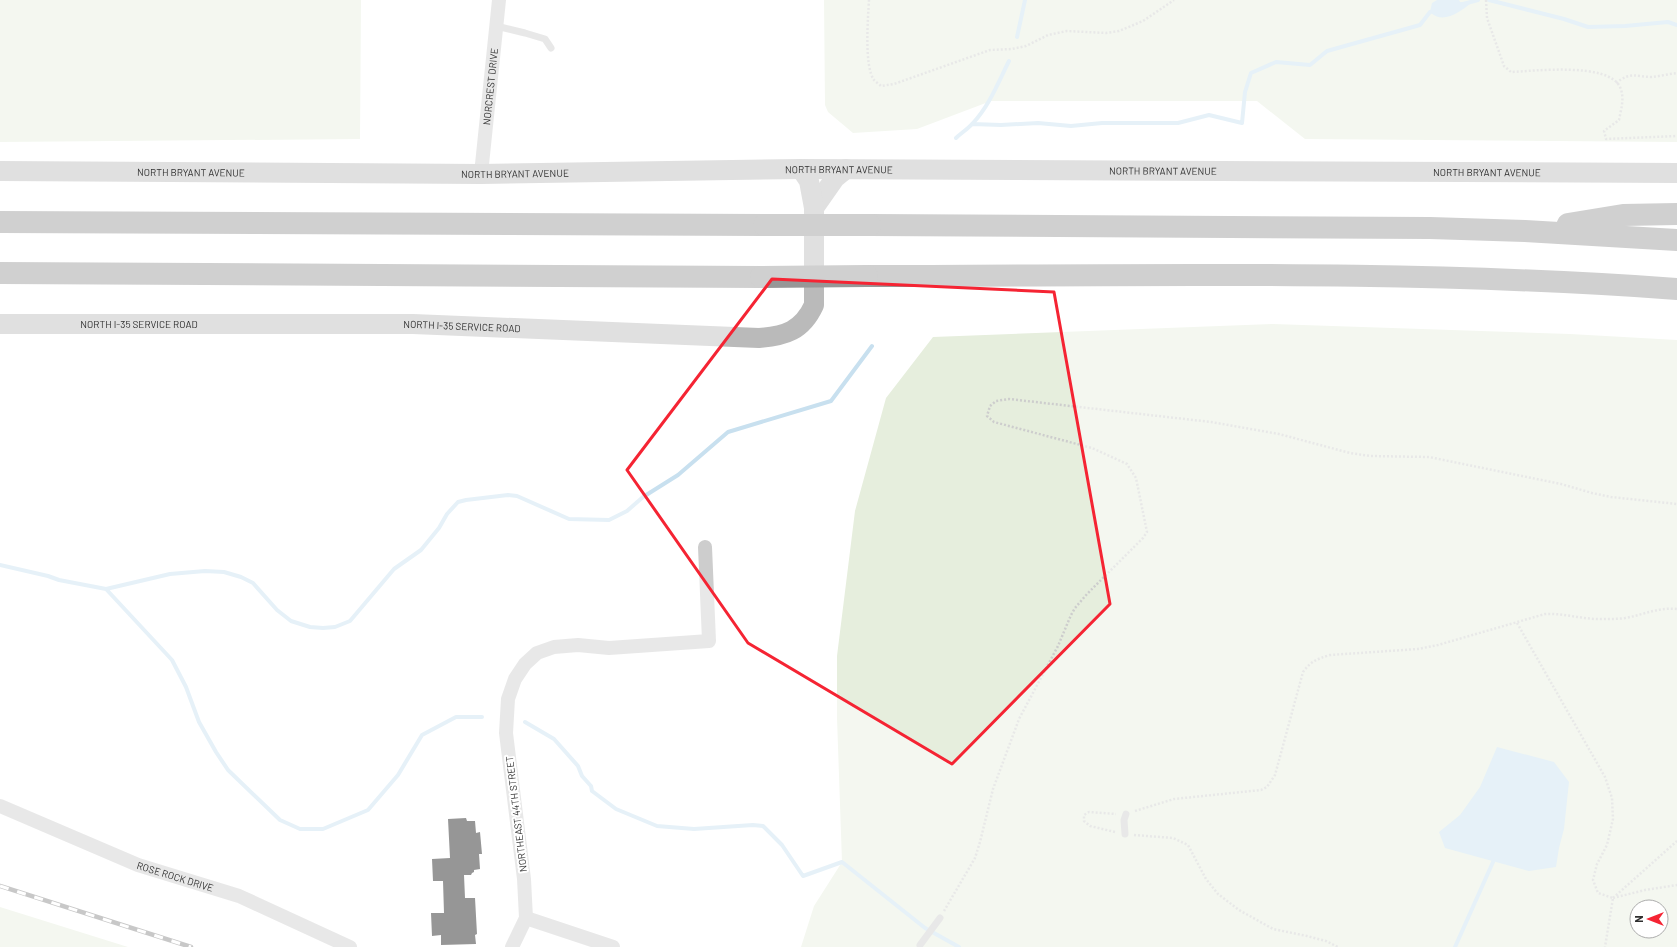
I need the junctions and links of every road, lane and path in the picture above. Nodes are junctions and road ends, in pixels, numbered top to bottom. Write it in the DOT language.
graph roads {
  1 [pos="499,0"];
  2 [pos="869,0"];
  3 [pos="1174,0"];
  4 [pos="1486,0"];
  5 [pos="496,26"];
  6 [pos="551,48"];
  7 [pos="1677,73"];
  8 [pos="1616,83"];
  9 [pos="1677,136"];
  10 [pos="801,169"];
  11 [pos="846,169"];
  12 [pos="0,171"];
  13 [pos="1677,173"];
  14 [pos="481,174"];
  15 [pos="814,208"];
  16 [pos="1677,214"];
  17 [pos="0,222"];
  18 [pos="1526,231"];
  19 [pos="1677,240"];
  20 [pos="0,273"];
  21 [pos="1677,289"];
  22 [pos="0,324"];
  23 [pos="1677,504"];
  24 [pos="705,547"];
  25 [pos="1677,609"];
  26 [pos="1517,623"];
  27 [pos="0,806"];
  28 [pos="1126,814"];
  29 [pos="1125,834"];
  30 [pos="1677,842"];
  31 [pos="1677,885"];
  32 [pos="1613,898"];
  33 [pos="526,918"];
  34 [pos="940,918"];
  35 [pos="920,945"];
  36 [pos="350,947"];
  37 [pos="512,947"];
  38 [pos="613,947"];
  39 [pos="1338,947"];
  40 [pos="1605,947"];
  1 -- 5 [label="street, NORCREST DRIVE"];
  2 -- 3 [label="path"];
  4 -- 8 [label="path"];
  5 -- 6 [label="lane"];
  5 -- 14 [label="street, NORCREST DRIVE"];
  7 -- 8 [label="path"];
  8 -- 9 [label="path"];
  10 -- 11 [label="main road, NORTH BRYANT AVENUE"];
  10 -- 14 [label="main road, NORTH BRYANT AVENUE"];
  10 -- 15 [label="main road, NORTH I-35 SERVICE ROAD"];
  11 -- 13 [label="main road, NORTH BRYANT AVENUE"];
  11 -- 15 [label="main road"];
  12 -- 14 [label="main road, NORTH BRYANT AVENUE"];
  15 -- 22 [label="main road, NORTH I-35 SERVICE ROAD"];
  16 -- 18 [label="highway"];
  17 -- 18 [label="highway, bridge"];
  18 -- 19 [label="highway"];
  20 -- 21 [label="highway, bridge"];
  23 -- 34 [label="path"];
  24 -- 33 [label="street, NORTHEAST 44TH STREET"];
  25 -- 26 [label="path"];
  26 -- 28 [label="path"];
  26 -- 32 [label="path"];
  27 -- 36 [label="street, ROSE ROCK DRIVE"];
  28 -- 29 [label="lane"];
  28 -- 29 [label="path"];
  29 -- 39 [label="path"];
  30 -- 32 [label="path"];
  31 -- 32 [label="path"];
  32 -- 40 [label="path"];
  33 -- 37 [label="street, NORTHEAST 44TH STREET"];
  33 -- 38 [label="street"];
  34 -- 35 [label="lane"];
}
